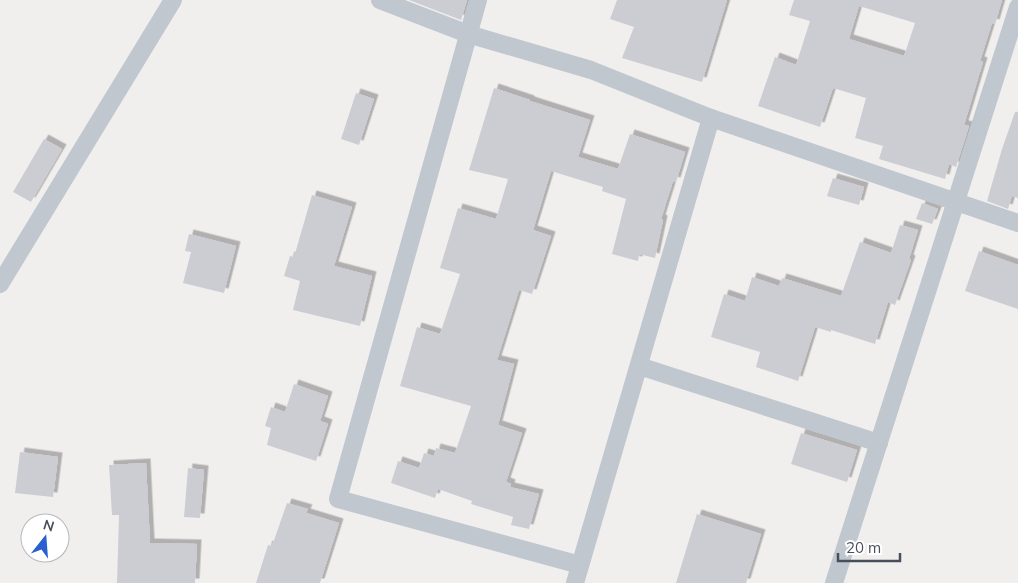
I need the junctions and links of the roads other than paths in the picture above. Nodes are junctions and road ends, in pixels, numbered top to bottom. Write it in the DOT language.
graph roads {
  1 [pos="173,0"];
  2 [pos="380,0"];
  3 [pos="478,0"];
  4 [pos="1018,6"];
  5 [pos="468,34"];
  6 [pos="711,118"];
  7 [pos="956,202"];
  8 [pos="1018,223"];
  9 [pos="0,284"];
  10 [pos="639,366"];
  11 [pos="879,443"];
  12 [pos="580,565"];
  13 [pos="575,583"];
  14 [pos="834,583"];
  1 -- 9 [label="street"];
  2 -- 5 [label="street"];
  3 -- 5 [label="street"];
  4 -- 7 [label="street"];
  5 -- 6 [label="street"];
  5 -- 12 [label="street"];
  6 -- 7 [label="street"];
  6 -- 10 [label="street"];
  7 -- 8 [label="street"];
  7 -- 11 [label="street"];
  10 -- 11 [label="street"];
  10 -- 12 [label="street"];
  11 -- 14 [label="street"];
  12 -- 13 [label="street"];
}
